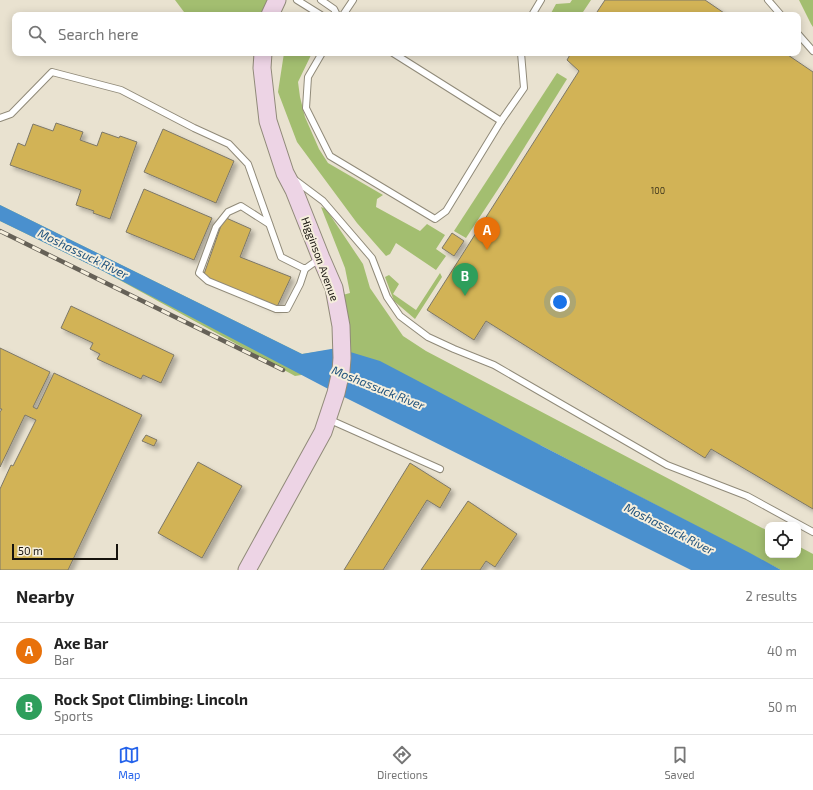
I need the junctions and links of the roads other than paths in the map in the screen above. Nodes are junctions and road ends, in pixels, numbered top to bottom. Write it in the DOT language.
graph roads {
  1 [pos="276,0"];
  2 [pos="297,0"];
  3 [pos="321,0"];
  4 [pos="354,0"];
  5 [pos="541,0"];
  6 [pos="768,0"];
  7 [pos="271,12"];
  8 [pos="316,12"];
  9 [pos="336,12"];
  10 [pos="345,12"];
  11 [pos="534,12"];
  12 [pos="778,12"];
  13 [pos="801,37"];
  14 [pos="813,51"];
  15 [pos="263,56"];
  16 [pos="320,56"];
  17 [pos="398,56"];
  18 [pos="521,56"];
  19 [pos="0,118"];
  20 [pos="501,121"];
  21 [pos="286,173"];
  22 [pos="269,224"];
  23 [pos="321,258"];
  24 [pos="305,269"];
  25 [pos="328,419"];
  26 [pos="440,469"];
  27 [pos="813,532"];
  28 [pos="247,570"];
  1 -- 7 [label="street"];
  2 -- 8 [label="lane"];
  3 -- 9 [label="lane"];
  4 -- 10 [label="lane"];
  5 -- 11 [label="lane"];
  6 -- 12 [label="lane"];
  13 -- 14 [label="lane"];
  15 -- 21 [label="street, Higginson Avenue"];
  16 -- 20 [label="lane"];
  17 -- 20 [label="lane"];
  18 -- 20 [label="lane"];
  19 -- 22 [label="lane"];
  21 -- 23 [label="street, Higginson Avenue"];
  21 -- 27 [label="lane"];
  22 -- 24 [label="lane"];
  22 -- 24 [label="lane"];
  23 -- 24 [label="lane"];
  23 -- 25 [label="street, Higginson Avenue"];
  25 -- 26 [label="lane"];
  25 -- 28 [label="street, Higginson Avenue"];
}
